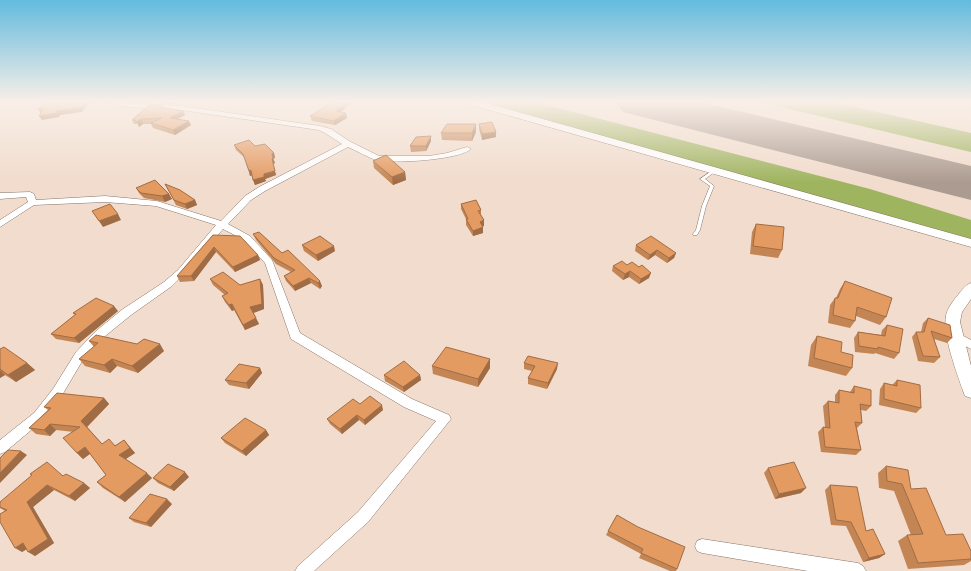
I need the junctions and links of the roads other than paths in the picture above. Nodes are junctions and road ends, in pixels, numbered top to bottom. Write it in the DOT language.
graph roads {
  1 [pos="322,129"];
  2 [pos="564,129"];
  3 [pos="348,144"];
  4 [pos="467,149"];
  5 [pos="714,171"];
  6 [pos="0,196"];
  7 [pos="32,202"];
  8 [pos="0,224"];
  9 [pos="222,224"];
  10 [pos="695,234"];
  11 [pos="971,243"];
  12 [pos="971,288"];
  13 [pos="954,335"];
  14 [pos="971,345"];
  15 [pos="971,391"];
  16 [pos="0,448"];
  17 [pos="702,546"];
  18 [pos="303,571"];
  19 [pos="858,571"];
  1 -- 3 [label="street"];
  2 -- 5 [label="street"];
  3 -- 4 [label="street"];
  3 -- 9 [label="street"];
  5 -- 10 [label="lane"];
  5 -- 11 [label="street"];
  6 -- 7 [label="street"];
  7 -- 8 [label="street"];
  7 -- 9 [label="street"];
  9 -- 16 [label="street"];
  9 -- 18 [label="street"];
  12 -- 13 [label="street"];
  13 -- 14 [label="street"];
  13 -- 15 [label="street"];
  17 -- 19 [label="street"];
}
